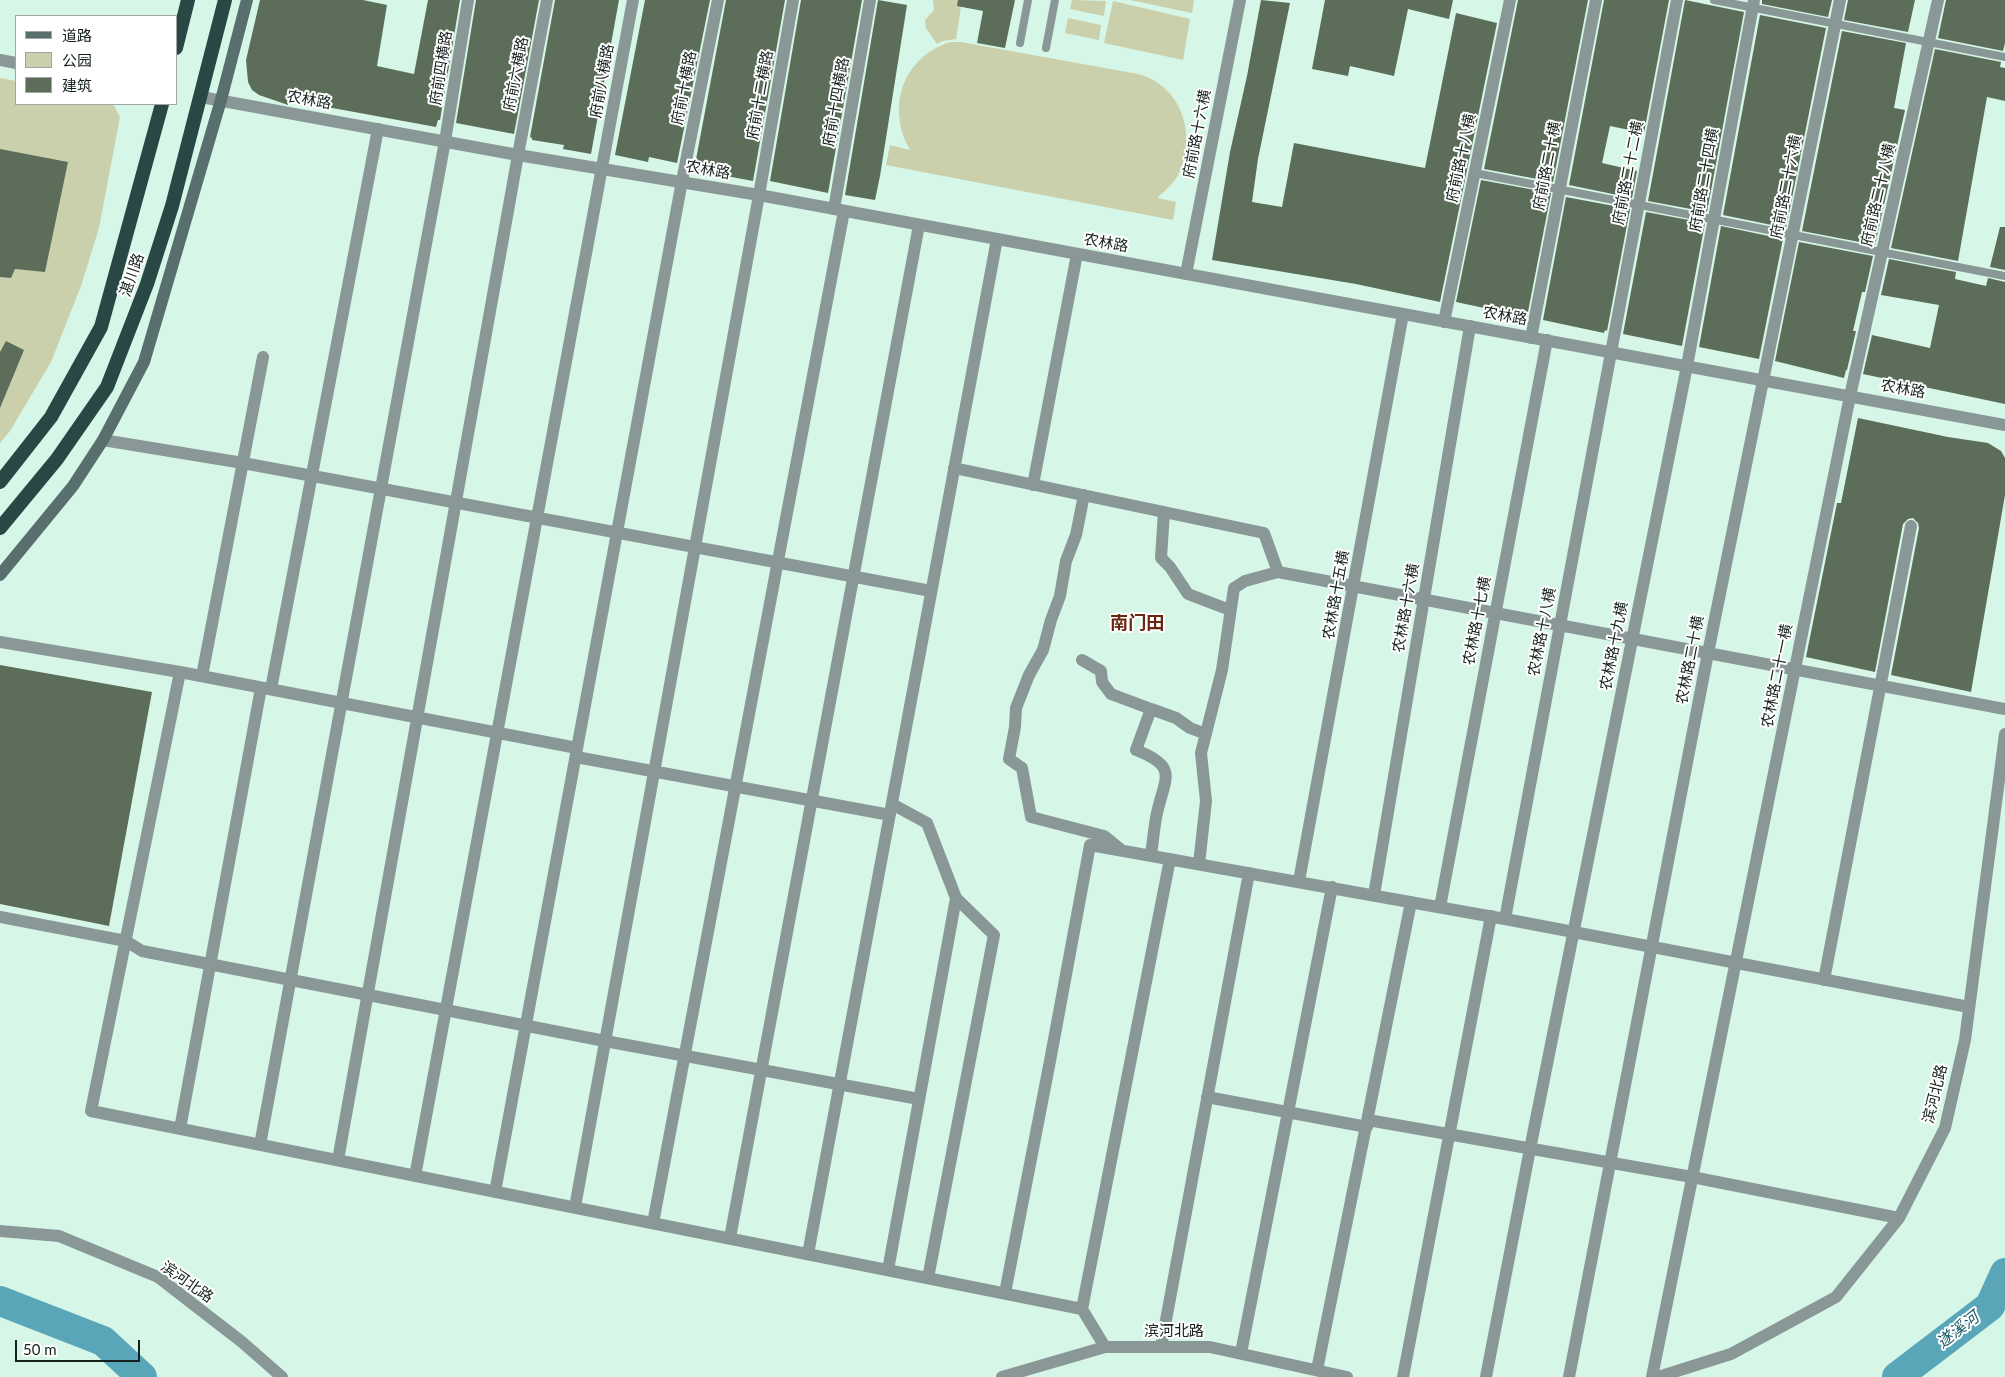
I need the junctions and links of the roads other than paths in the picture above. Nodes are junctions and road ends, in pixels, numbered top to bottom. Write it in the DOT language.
graph roads {
  1 [pos="188,0"];
  2 [pos="225,0"];
  3 [pos="247,0"];
  4 [pos="468,0"];
  5 [pos="547,0"];
  6 [pos="634,0"];
  7 [pos="718,0"];
  8 [pos="793,0"];
  9 [pos="870,0"];
  10 [pos="1028,0"];
  11 [pos="1056,0"];
  12 [pos="1240,0"];
  13 [pos="1510,0"];
  14 [pos="1596,0"];
  15 [pos="1677,0"];
  16 [pos="1714,0"];
  17 [pos="1840,0"];
  18 [pos="1938,0"];
  19 [pos="1753,4"];
  20 [pos="1835,24"];
  21 [pos="178,40"];
  22 [pos="1928,42"];
  23 [pos="1020,43"];
  24 [pos="1046,48"];
  25 [pos="2005,58"];
  26 [pos="0,60"];
  27 [pos="15,63"];
  28 [pos="201,97"];
  29 [pos="221,100"];
  30 [pos="162,105"];
  31 [pos="378,129"];
  32 [pos="445,142"];
  33 [pos="518,155"];
  34 [pos="602,168"];
  35 [pos="1475,173"];
  36 [pos="682,181"];
  37 [pos="1559,190"];
  38 [pos="759,195"];
  39 [pos="1638,205"];
  40 [pos="839,210"];
  41 [pos="1714,220"];
  42 [pos="919,225"];
  43 [pos="1793,235"];
  44 [pos="997,239"];
  45 [pos="1882,252"];
  46 [pos="1077,254"];
  47 [pos="1186,274"];
  48 [pos="2005,276"];
  49 [pos="1403,314"];
  50 [pos="1444,322"];
  51 [pos="1470,326"];
  52 [pos="1531,338"];
  53 [pos="1547,340"];
  54 [pos="1611,352"];
  55 [pos="263,358"];
  56 [pos="1687,366"];
  57 [pos="1764,380"];
  58 [pos="1850,396"];
  59 [pos="2005,425"];
  60 [pos="103,440"];
  61 [pos="243,463"];
  62 [pos="954,468"];
  63 [pos="312,476"];
  64 [pos="0,482"];
  65 [pos="1033,485"];
  66 [pos="381,489"];
  67 [pos="1084,495"];
  68 [pos="455,503"];
  69 [pos="1164,512"];
  70 [pos="537,518"];
  71 [pos="1911,526"];
  72 [pos="0,528"];
  73 [pos="617,532"];
  74 [pos="696,546"];
  75 [pos="778,562"];
  76 [pos="1278,572"];
  77 [pos="0,574"];
  78 [pos="854,576"];
  79 [pos="1354,586"];
  80 [pos="931,591"];
  81 [pos="1424,600"];
  82 [pos="1230,610"];
  83 [pos="1495,613"];
  84 [pos="1560,625"];
  85 [pos="1632,639"];
  86 [pos="0,642"];
  87 [pos="1708,653"];
  88 [pos="1082,660"];
  89 [pos="1795,669"];
  90 [pos="180,672"];
  91 [pos="202,676"];
  92 [pos="1881,686"];
  93 [pos="266,689"];
  94 [pos="341,703"];
  95 [pos="1151,709"];
  96 [pos="2005,709"];
  97 [pos="417,718"];
  98 [pos="498,733"];
  99 [pos="1206,734"];
  100 [pos="2005,734"];
  101 [pos="577,753"];
  102 [pos="654,771"];
  103 [pos="735,786"];
  104 [pos="812,800"];
  105 [pos="891,809"];
  106 [pos="1122,850"];
  107 [pos="1151,855"];
  108 [pos="1170,858"];
  109 [pos="1199,864"];
  110 [pos="1249,873"];
  111 [pos="1299,881"];
  112 [pos="1332,887"];
  113 [pos="1374,895"];
  114 [pos="956,898"];
  115 [pos="1411,902"];
  116 [pos="1440,907"];
  117 [pos="1491,916"];
  118 [pos="0,917"];
  119 [pos="1505,919"];
  120 [pos="1574,932"];
  121 [pos="126,940"];
  122 [pos="1652,947"];
  123 [pos="1735,963"];
  124 [pos="210,964"];
  125 [pos="290,980"];
  126 [pos="1824,980"];
  127 [pos="367,995"];
  128 [pos="1969,1007"];
  129 [pos="446,1010"];
  130 [pos="526,1026"];
  131 [pos="605,1041"];
  132 [pos="684,1056"];
  133 [pos="761,1070"];
  134 [pos="840,1085"];
  135 [pos="1207,1097"];
  136 [pos="919,1099"];
  137 [pos="1288,1113"];
  138 [pos="1368,1123"];
  139 [pos="180,1129"];
  140 [pos="1449,1134"];
  141 [pos="260,1145"];
  142 [pos="1530,1149"];
  143 [pos="338,1160"];
  144 [pos="1610,1163"];
  145 [pos="415,1176"];
  146 [pos="1692,1177"];
  147 [pos="495,1192"];
  148 [pos="575,1207"];
  149 [pos="1899,1218"];
  150 [pos="653,1223"];
  151 [pos="0,1231"];
  152 [pos="730,1238"];
  153 [pos="808,1254"];
  154 [pos="888,1270"];
  155 [pos="928,1278"];
  156 [pos="1005,1293"];
  157 [pos="1082,1309"];
  158 [pos="1105,1347"];
  159 [pos="1161,1347"];
  160 [pos="1241,1354"];
  161 [pos="1317,1370"];
  162 [pos="282,1377"];
  163 [pos="1002,1377"];
  164 [pos="1348,1377"];
  165 [pos="1403,1377"];
  166 [pos="1486,1377"];
  167 [pos="1569,1377"];
  168 [pos="1652,1377"];
  169 [pos="1658,1377"];
  1 -- 21 [label="highway"];
  2 -- 28 [label="highway, 湛川路"];
  3 -- 29 [label="main road"];
  4 -- 32 [label="street, 府前四横路"];
  5 -- 33 [label="street, 府前六横路"];
  6 -- 34 [label="street, 府前八横路"];
  7 -- 36 [label="street, 府前十横路"];
  8 -- 38 [label="street, 府前十二横路"];
  9 -- 40 [label="street, 府前十四横路"];
  10 -- 23 [label="lane"];
  11 -- 24 [label="lane"];
  12 -- 47 [label="street, 府前路十六横"];
  13 -- 35 [label="street, 府前路十八横"];
  14 -- 37 [label="street, 府前路二十横"];
  15 -- 39 [label="street, 府前路二十二横"];
  16 -- 19 [label="lane"];
  17 -- 20 [label="street, 府前路二十六横"];
  18 -- 22 [label="street, 府前路二十八横"];
  19 -- 20 [label="lane"];
  19 -- 41 [label="street, 府前路二十四横"];
  20 -- 22 [label="lane"];
  20 -- 43 [label="street, 府前路二十六横"];
  22 -- 25 [label="lane"];
  22 -- 45 [label="street, 府前路二十八横"];
  26 -- 27 [label="street"];
  28 -- 29 [label="street, 农林路"];
  28 -- 72 [label="highway, 湛川路"];
  29 -- 31 [label="street, 农林路"];
  29 -- 60 [label="main road"];
  30 -- 64 [label="highway, 湛川路"];
  31 -- 32 [label="street, 农林路"];
  31 -- 63 [label="street"];
  32 -- 33 [label="street, 农林路"];
  32 -- 66 [label="street, 府前四横路"];
  33 -- 34 [label="street, 农林路"];
  33 -- 68 [label="street, 府前六横路"];
  34 -- 36 [label="street, 农林路"];
  34 -- 70 [label="street, 府前八横路"];
  35 -- 37 [label="lane"];
  35 -- 50 [label="street, 府前路十八横"];
  36 -- 38 [label="street, 农林路"];
  36 -- 73 [label="street, 府前十横路"];
  37 -- 39 [label="lane"];
  37 -- 52 [label="street, 府前路二十横"];
  38 -- 40 [label="street, 农林路"];
  38 -- 74 [label="street, 府前十二横路"];
  39 -- 41 [label="lane"];
  39 -- 54 [label="street, 府前路二十二横"];
  40 -- 42 [label="street, 农林路"];
  40 -- 75 [label="street, 府前十四横路"];
  41 -- 43 [label="lane"];
  41 -- 56 [label="street, 府前路二十四横"];
  42 -- 44 [label="street, 农林路"];
  42 -- 78 [label="street"];
  43 -- 45 [label="lane"];
  43 -- 57 [label="street, 府前路二十六横"];
  44 -- 46 [label="street, 农林路"];
  44 -- 62 [label="street"];
  45 -- 48 [label="lane"];
  45 -- 58 [label="street, 府前路二十八横"];
  46 -- 47 [label="street, 农林路"];
  46 -- 65 [label="street"];
  47 -- 49 [label="street, 农林路"];
  49 -- 50 [label="street, 农林路"];
  49 -- 79 [label="street, 农林路十五横"];
  50 -- 51 [label="street, 农林路"];
  51 -- 52 [label="street, 农林路"];
  51 -- 81 [label="street, 农林路十六横"];
  52 -- 53 [label="street, 农林路"];
  53 -- 54 [label="street, 农林路"];
  53 -- 83 [label="street, 农林路十七横"];
  54 -- 56 [label="street, 农林路"];
  54 -- 84 [label="street, 农林路十八横"];
  55 -- 61 [label="street"];
  56 -- 57 [label="street, 农林路"];
  56 -- 85 [label="street, 农林路十九横"];
  57 -- 58 [label="street, 农林路"];
  57 -- 87 [label="street, 农林路二十横"];
  58 -- 59 [label="street, 农林路"];
  58 -- 89 [label="street, 农林路二十一横"];
  60 -- 61 [label="street"];
  60 -- 77 [label="main road"];
  61 -- 63 [label="street"];
  61 -- 91 [label="street"];
  62 -- 65 [label="street"];
  62 -- 80 [label="street"];
  63 -- 66 [label="street"];
  63 -- 93 [label="street"];
  65 -- 67 [label="street"];
  66 -- 68 [label="street"];
  66 -- 94 [label="street, 府前四横路"];
  67 -- 69 [label="street"];
  67 -- 106 [label="street"];
  68 -- 70 [label="street"];
  68 -- 97 [label="street, 府前六横路"];
  69 -- 76 [label="street"];
  69 -- 82 [label="street"];
  70 -- 73 [label="street"];
  70 -- 98 [label="street, 府前八横路"];
  71 -- 92 [label="street"];
  73 -- 74 [label="street"];
  73 -- 101 [label="street, 府前十横路"];
  74 -- 75 [label="street"];
  74 -- 102 [label="street, 府前十二横路"];
  75 -- 78 [label="street"];
  75 -- 103 [label="street, 府前十四横路"];
  76 -- 79 [label="street"];
  76 -- 82 [label="street"];
  78 -- 80 [label="street"];
  78 -- 104 [label="street"];
  79 -- 81 [label="street"];
  79 -- 111 [label="street, 农林路十五横"];
  80 -- 105 [label="street"];
  81 -- 83 [label="street"];
  81 -- 113 [label="street, 农林路十六横"];
  82 -- 99 [label="street"];
  83 -- 84 [label="street"];
  83 -- 116 [label="street, 农林路十七横"];
  84 -- 85 [label="street"];
  84 -- 119 [label="street, 农林路十八横"];
  85 -- 87 [label="street"];
  85 -- 120 [label="street, 农林路十九横"];
  86 -- 90 [label="street"];
  87 -- 89 [label="street"];
  87 -- 122 [label="street, 农林路二十横"];
  88 -- 95 [label="street"];
  89 -- 92 [label="street"];
  89 -- 123 [label="street, 农林路二十一横"];
  90 -- 91 [label="street"];
  90 -- 121 [label="street"];
  91 -- 93 [label="street"];
  92 -- 96 [label="street"];
  92 -- 126 [label="street"];
  93 -- 94 [label="street"];
  93 -- 124 [label="street"];
  94 -- 97 [label="street"];
  94 -- 125 [label="street, 府前四横路"];
  95 -- 99 [label="street"];
  95 -- 107 [label="street"];
  97 -- 98 [label="street"];
  97 -- 127 [label="street, 府前六横路"];
  98 -- 101 [label="street"];
  98 -- 129 [label="street, 府前八横路"];
  99 -- 109 [label="street"];
  100 -- 128 [label="street, 滨河北路"];
  101 -- 102 [label="street"];
  101 -- 130 [label="street, 府前十横路"];
  102 -- 103 [label="street"];
  102 -- 131 [label="street, 府前十二横路"];
  103 -- 104 [label="street"];
  103 -- 132 [label="street, 府前十四横路"];
  104 -- 105 [label="street"];
  104 -- 133 [label="street"];
  105 -- 114 [label="street"];
  105 -- 134 [label="street"];
  106 -- 107 [label="street"];
  106 -- 156 [label="street"];
  107 -- 108 [label="street"];
  108 -- 109 [label="street"];
  108 -- 157 [label="street"];
  109 -- 110 [label="street"];
  110 -- 111 [label="street"];
  110 -- 135 [label="street"];
  111 -- 112 [label="street"];
  112 -- 113 [label="street"];
  112 -- 137 [label="street"];
  113 -- 115 [label="street"];
  114 -- 136 [label="street"];
  114 -- 155 [label="street"];
  115 -- 116 [label="street"];
  115 -- 138 [label="street"];
  116 -- 117 [label="street"];
  117 -- 119 [label="street"];
  117 -- 140 [label="street"];
  118 -- 121 [label="street"];
  119 -- 120 [label="street"];
  120 -- 122 [label="street"];
  120 -- 142 [label="street, 农林路十九横"];
  121 -- 124 [label="street"];
  121 -- 139 [label="street"];
  122 -- 123 [label="street"];
  122 -- 144 [label="street, 农林路二十横"];
  123 -- 126 [label="street"];
  123 -- 146 [label="street, 农林路二十一横"];
  124 -- 125 [label="street"];
  124 -- 139 [label="street"];
  125 -- 127 [label="street"];
  125 -- 141 [label="street, 府前四横路"];
  126 -- 128 [label="street"];
  127 -- 129 [label="street"];
  127 -- 143 [label="street, 府前六横路"];
  128 -- 149 [label="street, 滨河北路"];
  129 -- 130 [label="street"];
  129 -- 145 [label="street, 府前八横路"];
  130 -- 131 [label="street"];
  130 -- 147 [label="street, 府前十横路"];
  131 -- 132 [label="street"];
  131 -- 148 [label="street, 府前十二横路"];
  132 -- 133 [label="street"];
  132 -- 150 [label="street, 府前十四横路"];
  133 -- 134 [label="street"];
  133 -- 152 [label="street"];
  134 -- 136 [label="street"];
  134 -- 153 [label="street"];
  135 -- 137 [label="street"];
  135 -- 159 [label="street"];
  136 -- 154 [label="street"];
  137 -- 138 [label="street"];
  137 -- 160 [label="street"];
  138 -- 140 [label="street"];
  138 -- 161 [label="street"];
  139 -- 141 [label="street"];
  140 -- 142 [label="street"];
  140 -- 165 [label="street"];
  141 -- 143 [label="street"];
  142 -- 144 [label="street"];
  142 -- 166 [label="street, 农林路十九横"];
  143 -- 145 [label="street"];
  144 -- 146 [label="street"];
  144 -- 167 [label="street, 农林路二十横"];
  145 -- 147 [label="street"];
  146 -- 149 [label="street"];
  146 -- 168 [label="street, 农林路二十一横"];
  147 -- 148 [label="street"];
  148 -- 150 [label="street"];
  149 -- 169 [label="street, 滨河北路"];
  150 -- 152 [label="street"];
  151 -- 162 [label="street, 滨河北路"];
  152 -- 153 [label="street"];
  153 -- 154 [label="street"];
  154 -- 155 [label="street"];
  155 -- 156 [label="street"];
  156 -- 157 [label="street"];
  157 -- 158 [label="street"];
  158 -- 159 [label="street, 滨河北路"];
  158 -- 163 [label="street, 滨河北路"];
  159 -- 160 [label="street, 滨河北路"];
  160 -- 161 [label="street, 滨河北路"];
  161 -- 164 [label="street, 滨河北路"];
}
